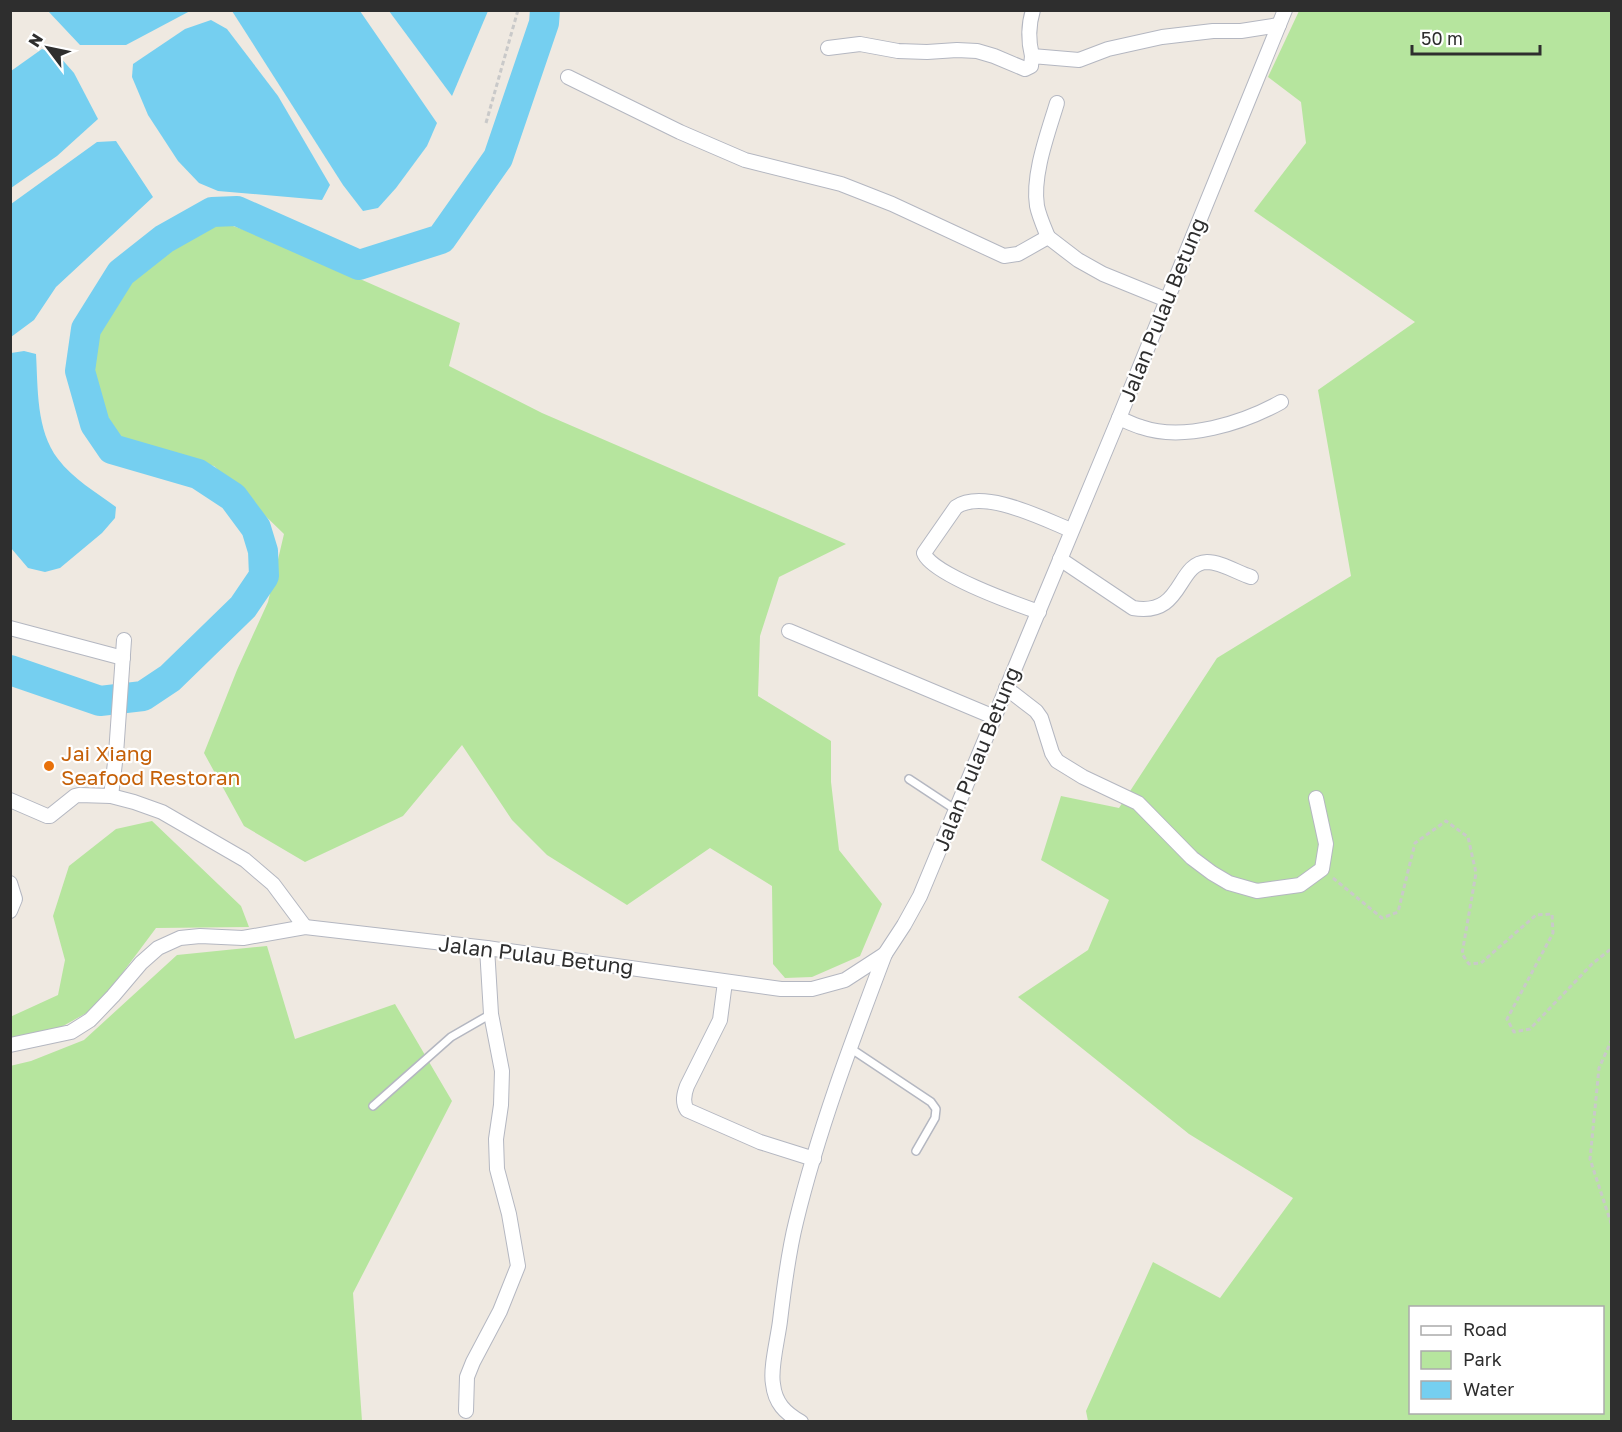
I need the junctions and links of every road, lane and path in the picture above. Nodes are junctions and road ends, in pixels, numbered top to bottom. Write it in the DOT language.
graph roads {
  1 [pos="518,10"];
  2 [pos="1033,10"];
  3 [pos="1285,10"];
  4 [pos="1279,25"];
  5 [pos="828,48"];
  6 [pos="1032,56"];
  7 [pos="568,78"];
  8 [pos="1057,103"];
  9 [pos="486,123"];
  10 [pos="1048,237"];
  11 [pos="1167,300"];
  12 [pos="1281,402"];
  13 [pos="1119,418"];
  14 [pos="1071,530"];
  15 [pos="1059,559"];
  16 [pos="1251,577"];
  17 [pos="1039,612"];
  18 [pos="10,628"];
  19 [pos="789,632"];
  20 [pos="124,640"];
  21 [pos="123,662"];
  22 [pos="1006,688"];
  23 [pos="994,717"];
  24 [pos="909,779"];
  25 [pos="111,796"];
  26 [pos="1316,798"];
  27 [pos="10,800"];
  28 [pos="956,810"];
  29 [pos="1322,869"];
  30 [pos="10,883"];
  31 [pos="10,911"];
  32 [pos="305,927"];
  33 [pos="487,948"];
  34 [pos="1611,948"];
  35 [pos="885,954"];
  36 [pos="725,982"];
  37 [pos="491,1014"];
  38 [pos="1611,1040"];
  39 [pos="10,1045"];
  40 [pos="850,1048"];
  41 [pos="373,1106"];
  42 [pos="916,1151"];
  43 [pos="814,1159"];
  44 [pos="1611,1226"];
  45 [pos="466,1411"];
  46 [pos="801,1422"];
  1 -- 9 [label="path"];
  2 -- 6 [label="street"];
  3 -- 4 [label="street, Jalan Pulau Betung"];
  4 -- 6 [label="street"];
  4 -- 11 [label="street, Jalan Pulau Betung"];
  5 -- 6 [label="street"];
  7 -- 10 [label="street"];
  8 -- 10 [label="street"];
  10 -- 11 [label="street"];
  11 -- 13 [label="street, Jalan Pulau Betung"];
  12 -- 13 [label="street"];
  13 -- 14 [label="street, Jalan Pulau Betung"];
  14 -- 15 [label="street, Jalan Pulau Betung"];
  14 -- 17 [label="street"];
  15 -- 16 [label="street"];
  15 -- 17 [label="street, Jalan Pulau Betung"];
  17 -- 22 [label="street, Jalan Pulau Betung"];
  18 -- 21 [label="street"];
  19 -- 23 [label="street"];
  20 -- 21 [label="street"];
  21 -- 25 [label="street"];
  22 -- 23 [label="street, Jalan Pulau Betung"];
  22 -- 29 [label="street"];
  23 -- 28 [label="street, Jalan Pulau Betung"];
  24 -- 28 [label="lane"];
  25 -- 27 [label="street"];
  25 -- 32 [label="street"];
  26 -- 29 [label="street"];
  28 -- 35 [label="street, Jalan Pulau Betung"];
  29 -- 34 [label="path"];
  30 -- 31 [label="street"];
  32 -- 33 [label="street, Jalan Pulau Betung"];
  32 -- 39 [label="street, Jalan Pulau Betung"];
  33 -- 36 [label="street, Jalan Pulau Betung"];
  33 -- 37 [label="street"];
  35 -- 36 [label="street, Jalan Pulau Betung"];
  35 -- 40 [label="street"];
  36 -- 43 [label="street"];
  37 -- 41 [label="lane"];
  37 -- 45 [label="street"];
  38 -- 44 [label="path"];
  40 -- 42 [label="lane"];
  40 -- 43 [label="street"];
  43 -- 46 [label="street"];
}
